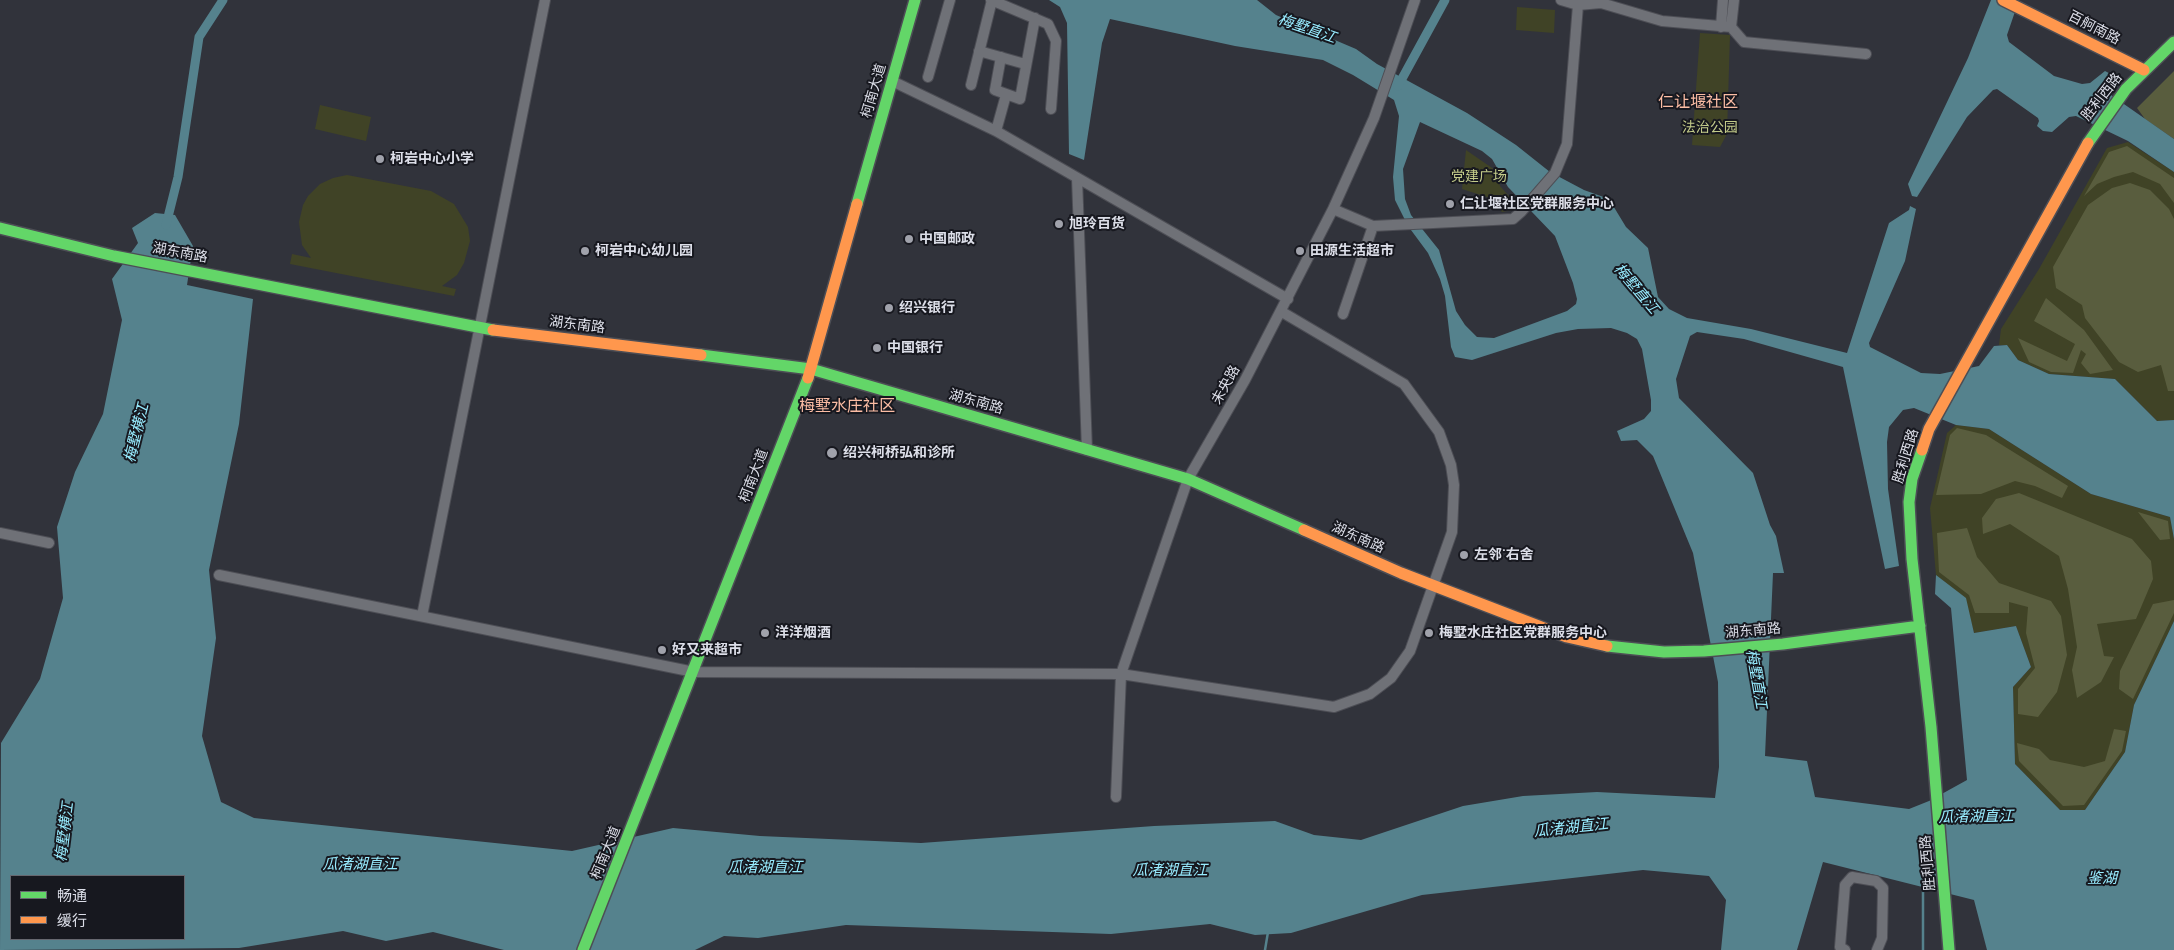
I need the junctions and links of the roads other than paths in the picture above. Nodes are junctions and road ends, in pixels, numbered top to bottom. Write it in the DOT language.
graph roads {
  1 [pos="545,0"];
  2 [pos="915,0"];
  3 [pos="950,0"];
  4 [pos="991,0"];
  5 [pos="1415,0"];
  6 [pos="1560,0"];
  7 [pos="1723,0"];
  8 [pos="1734,0"];
  9 [pos="2003,0"];
  10 [pos="1578,5"];
  11 [pos="1035,18"];
  12 [pos="1726,27"];
  13 [pos="2174,42"];
  14 [pos="979,51"];
  15 [pos="1866,54"];
  16 [pos="1001,57"];
  17 [pos="1025,64"];
  18 [pos="2144,70"];
  19 [pos="928,77"];
  20 [pos="892,82"];
  21 [pos="971,85"];
  22 [pos="1006,95"];
  23 [pos="1051,109"];
  24 [pos="996,131"];
  25 [pos="1077,178"];
  26 [pos="1333,209"];
  27 [pos="1373,226"];
  28 [pos="0,228"];
  29 [pos="1288,300"];
  30 [pos="1282,312"];
  31 [pos="1343,314"];
  32 [pos="479,328"];
  33 [pos="811,369"];
  34 [pos="1087,450"];
  35 [pos="1188,480"];
  36 [pos="0,533"];
  37 [pos="49,543"];
  38 [pos="219,575"];
  39 [pos="1434,586"];
  40 [pos="422,616"];
  41 [pos="1920,626"];
  42 [pos="694,672"];
  43 [pos="1121,674"];
  44 [pos="1116,798"];
  45 [pos="583,950"];
  46 [pos="1844,950"];
  47 [pos="1877,950"];
  48 [pos="1950,950"];
  1 -- 32 [label="street"];
  2 -- 20 [label="street, 柯南大道"];
  3 -- 19 [label="street"];
  4 -- 11 [label="street"];
  4 -- 14 [label="street"];
  5 -- 26 [label="street, 未央路"];
  6 -- 10 [label="street"];
  7 -- 12 [label="street"];
  8 -- 12 [label="street"];
  9 -- 18 [label="street, 百舸南路"];
  10 -- 12 [label="street"];
  10 -- 27 [label="street"];
  11 -- 17 [label="street"];
  11 -- 23 [label="street"];
  12 -- 15 [label="street"];
  13 -- 18 [label="street, 胜利西路"];
  14 -- 16 [label="street"];
  14 -- 21 [label="street"];
  16 -- 17 [label="street"];
  16 -- 22 [label="street"];
  17 -- 22 [label="street"];
  18 -- 41 [label="street, 胜利西路"];
  20 -- 24 [label="street"];
  20 -- 33 [label="street, 柯南大道"];
  22 -- 24 [label="street"];
  24 -- 25 [label="street"];
  25 -- 29 [label="street"];
  25 -- 34 [label="street"];
  26 -- 27 [label="street"];
  26 -- 29 [label="street, 未央路"];
  27 -- 31 [label="street"];
  28 -- 32 [label="street, 湖东南路"];
  29 -- 30 [label="street, 未央路"];
  30 -- 35 [label="street, 未央路"];
  30 -- 39 [label="street"];
  32 -- 33 [label="street, 湖东南路"];
  32 -- 40 [label="street"];
  33 -- 34 [label="street, 湖东南路"];
  33 -- 42 [label="street, 柯南大道"];
  34 -- 35 [label="street, 湖东南路"];
  35 -- 39 [label="street, 湖东南路"];
  35 -- 43 [label="street, 未央路"];
  36 -- 37 [label="street"];
  38 -- 40 [label="street"];
  39 -- 41 [label="street, 湖东南路"];
  39 -- 43 [label="street"];
  40 -- 42 [label="street"];
  41 -- 48 [label="street, 胜利西路"];
  42 -- 43 [label="street"];
  42 -- 45 [label="street, 柯南大道"];
  43 -- 44 [label="street, 未央路"];
  46 -- 47 [label="street"];
}
